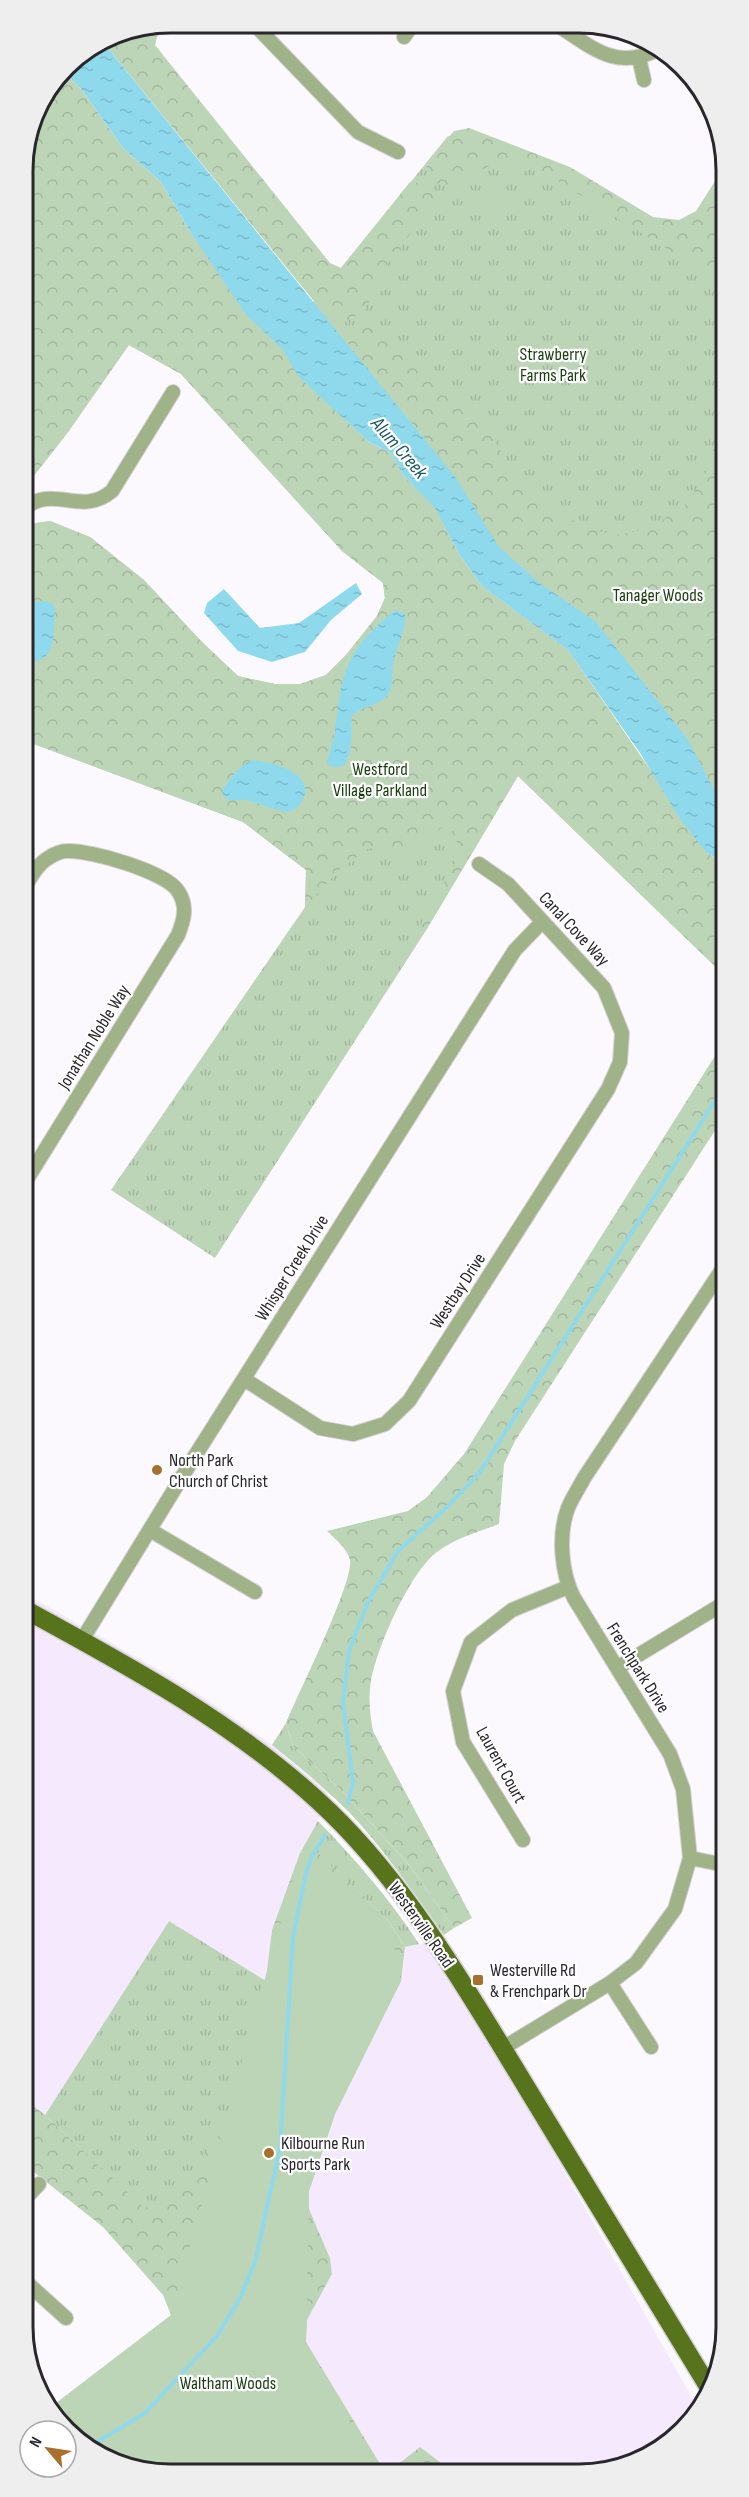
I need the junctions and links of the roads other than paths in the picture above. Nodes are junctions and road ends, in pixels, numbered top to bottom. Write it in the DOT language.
graph roads {
  1 [pos="263,33"];
  2 [pos="406,33"];
  3 [pos="570,33"];
  4 [pos="404,37"];
  5 [pos="651,53"];
  6 [pos="639,58"];
  7 [pos="644,80"];
  8 [pos="398,152"];
  9 [pos="173,392"];
  10 [pos="33,501"];
  11 [pos="479,864"];
  12 [pos="33,873"];
  13 [pos="542,922"];
  14 [pos="622,1033"];
  15 [pos="33,1170"];
  16 [pos="716,1279"];
  17 [pos="244,1379"];
  18 [pos="150,1530"];
  19 [pos="568,1587"];
  20 [pos="255,1592"];
  21 [pos="716,1608"];
  22 [pos="33,1614"];
  23 [pos="82,1640"];
  24 [pos="617,1668"];
  25 [pos="523,1840"];
  26 [pos="690,1858"];
  27 [pos="716,1863"];
  28 [pos="610,1983"];
  29 [pos="502,2048"];
  30 [pos="651,2048"];
  31 [pos="39,2184"];
  32 [pos="33,2190"];
  33 [pos="33,2288"];
  34 [pos="66,2318"];
  35 [pos="705,2382"];
  1 -- 8 [label="street"];
  2 -- 4 [label="street"];
  3 -- 6 [label="street"];
  5 -- 6 [label="street"];
  6 -- 7 [label="street"];
  9 -- 10 [label="street"];
  11 -- 13 [label="street, Canal Cove Way"];
  12 -- 15 [label="street, Jonathan Noble Way"];
  13 -- 14 [label="street, Canal Cove Way"];
  13 -- 17 [label="street, Whisper Creek Drive"];
  14 -- 17 [label="street, Westbay Drive"];
  16 -- 19 [label="street, Frenchpark Drive"];
  17 -- 18 [label="street, Whisper Creek Drive"];
  18 -- 20 [label="street"];
  18 -- 23 [label="street, Whisper Creek Drive"];
  19 -- 24 [label="street, Frenchpark Drive"];
  19 -- 25 [label="street, Laurent Court"];
  21 -- 24 [label="street"];
  22 -- 23 [label="main road, Westerville Road"];
  23 -- 29 [label="main road, Westerville Road"];
  24 -- 26 [label="street, Frenchpark Drive"];
  26 -- 27 [label="street"];
  26 -- 28 [label="street, Frenchpark Drive"];
  28 -- 29 [label="street, Frenchpark Drive"];
  28 -- 30 [label="street"];
  29 -- 35 [label="main road, Westerville Road"];
  31 -- 32 [label="street"];
  33 -- 34 [label="street"];
}
